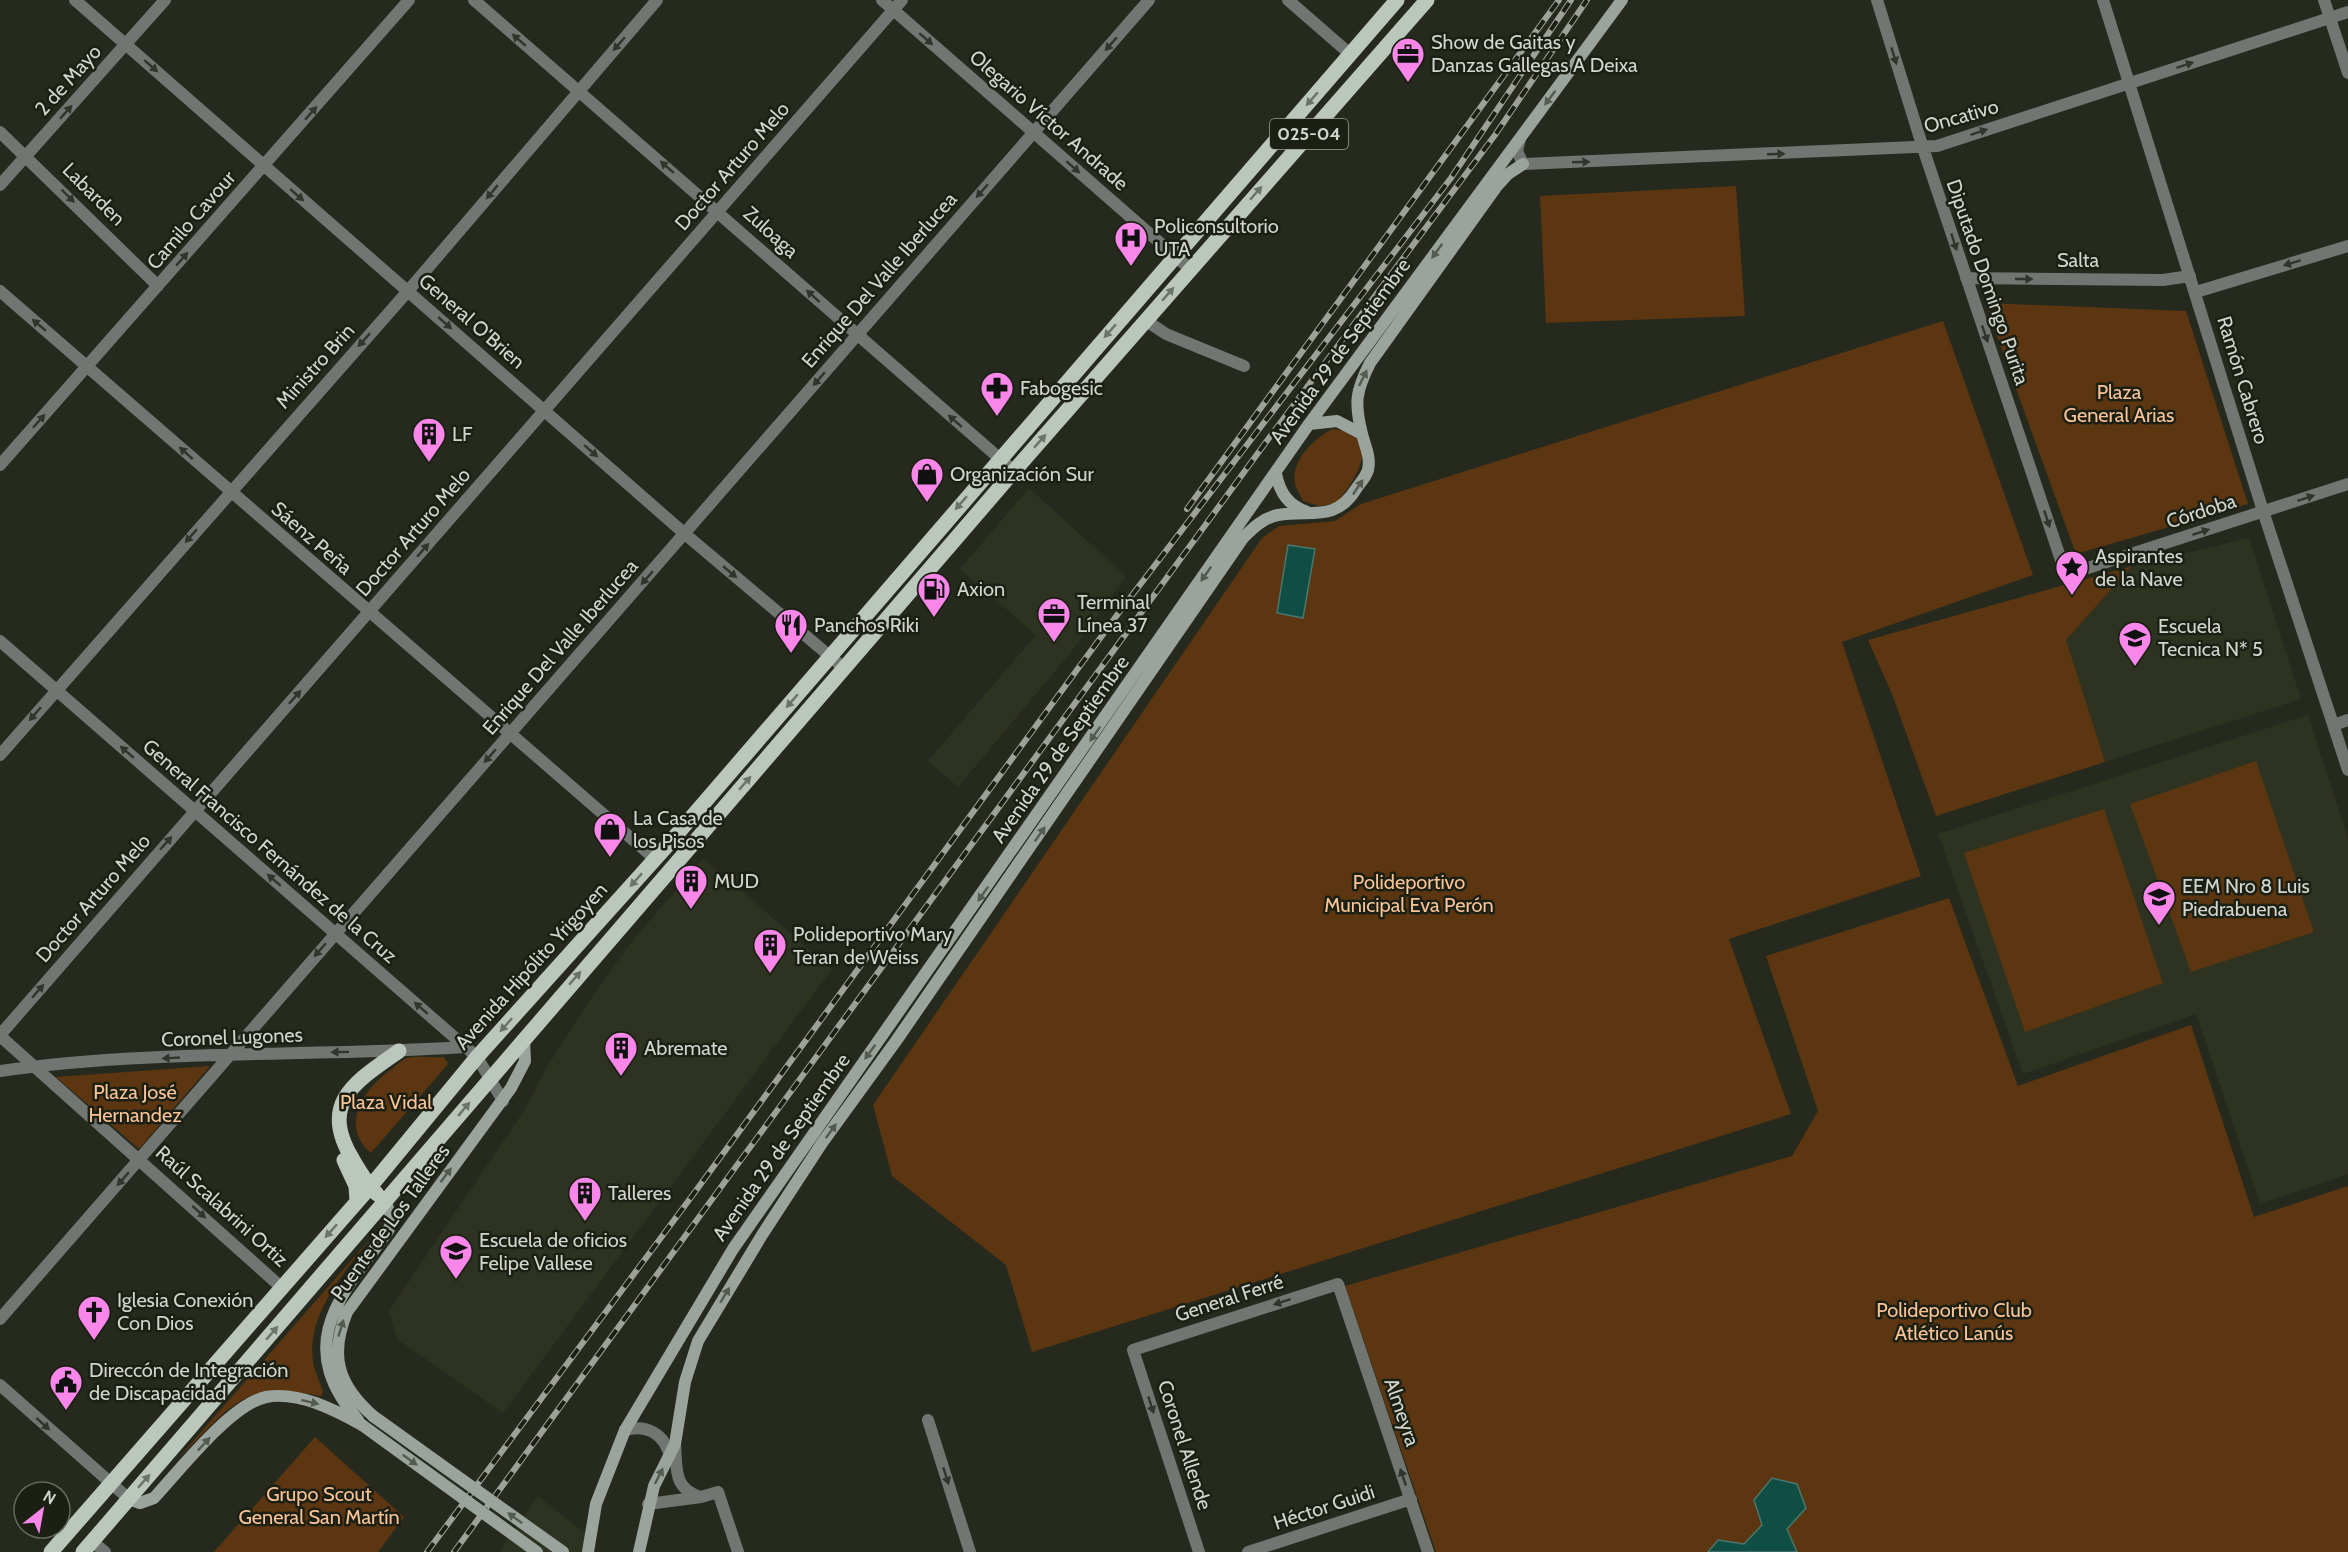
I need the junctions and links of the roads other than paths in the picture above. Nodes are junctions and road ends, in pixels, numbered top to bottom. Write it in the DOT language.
graph roads {
  1 [pos="75,0"];
  2 [pos="165,0"];
  3 [pos="410,0"];
  4 [pos="474,0"];
  5 [pos="657,0"];
  6 [pos="882,0"];
  7 [pos="903,0"];
  8 [pos="1149,0"];
  9 [pos="1288,0"];
  10 [pos="1397,0"];
  11 [pos="1427,0"];
  12 [pos="1622,0"];
  13 [pos="1877,0"];
  14 [pos="2103,0"];
  15 [pos="2324,0"];
  16 [pos="894,10"];
  17 [pos="2348,12"];
  18 [pos="2330,18"];
  19 [pos="126,45"];
  20 [pos="1350,54"];
  21 [pos="2348,73"];
  22 [pos="2129,83"];
  23 [pos="578,91"];
  24 [pos="0,132"];
  25 [pos="1033,133"];
  26 [pos="1520,139"];
  27 [pos="1923,148"];
  28 [pos="26,155"];
  29 [pos="1523,164"];
  30 [pos="264,166"];
  31 [pos="0,185"];
  32 [pos="719,212"];
  33 [pos="2348,246"];
  34 [pos="1176,255"];
  35 [pos="1190,269"];
  36 [pos="2190,276"];
  37 [pos="1966,279"];
  38 [pos="158,286"];
  39 [pos="0,291"];
  40 [pos="408,291"];
  41 [pos="2196,292"];
  42 [pos="1145,320"];
  43 [pos="857,335"];
  44 [pos="88,366"];
  45 [pos="1244,366"];
  46 [pos="545,410"];
  47 [pos="1309,424"];
  48 [pos="1362,434"];
  49 [pos="999,459"];
  50 [pos="0,465"];
  51 [pos="1014,471"];
  52 [pos="1276,474"];
  53 [pos="2348,484"];
  54 [pos="230,492"];
  55 [pos="2263,512"];
  56 [pos="1312,514"];
  57 [pos="685,534"];
  58 [pos="2066,576"];
  59 [pos="369,613"];
  60 [pos="0,641"];
  61 [pos="830,657"];
  62 [pos="844,669"];
  63 [pos="57,690"];
  64 [pos="2348,720"];
  65 [pos="2334,725"];
  66 [pos="510,733"];
  67 [pos="0,755"];
  68 [pos="2348,770"];
  69 [pos="194,811"];
  70 [pos="655,859"];
  71 [pos="335,933"];
  72 [pos="0,1036"];
  73 [pos="524,1039"];
  74 [pos="399,1051"];
  75 [pos="471,1052"];
  76 [pos="230,1055"];
  77 [pos="34,1066"];
  78 [pos="0,1071"];
  79 [pos="490,1078"];
  80 [pos="503,1101"];
  81 [pos="342,1142"];
  82 [pos="140,1159"];
  83 [pos="370,1187"];
  84 [pos="357,1201"];
  85 [pos="386,1202"];
  86 [pos="393,1235"];
  87 [pos="1338,1284"];
  88 [pos="281,1287"];
  89 [pos="0,1319"];
  90 [pos="1133,1350"];
  91 [pos="0,1385"];
  92 [pos="928,1420"];
  93 [pos="362,1425"];
  94 [pos="625,1430"];
  95 [pos="675,1444"];
  96 [pos="670,1457"];
  97 [pos="110,1484"];
  98 [pos="701,1497"];
  99 [pos="129,1499"];
  100 [pos="1411,1499"];
  101 [pos="648,1504"];
  102 [pos="88,1546"];
  103 [pos="588,1546"];
  104 [pos="51,1552"];
  105 [pos="105,1552"];
  106 [pos="537,1552"];
  107 [pos="563,1552"];
  108 [pos="598,1552"];
  109 [pos="638,1552"];
  110 [pos="738,1552"];
  111 [pos="970,1552"];
  112 [pos="1200,1552"];
  113 [pos="1248,1552"];
  114 [pos="1428,1552"];
  1 -- 19 [label="street, General O'Brien"];
  2 -- 19 [label="street, 2 de Mayo"];
  30 -- 3 [label="street, Camilo Cavour, one-way"];
  23 -- 4 [label="street, Zuloaga, one-way"];
  5 -- 23 [label="street, Ministro Brin, one-way"];
  6 -- 16 [label="street, Olegario Víctor Andrade"];
  7 -- 16 [label="street, Doctor Arturo Melo"];
  8 -- 25 [label="street, Enrique Del Valle Iberlucea, one-way"];
  9 -- 20 [label="street"];
  10 -- 20 [label="main road, Avenida Hipólito Yrigoyen / 025-04"];
  35 -- 11 [label="main road, Avenida Hipólito Yrigoyen / 025-04, one-way"];
  12 -- 26 [label="street, Avenida 29 de Septiembre, one-way"];
  13 -- 27 [label="street, Diputado Domingo Purita, one-way"];
  14 -- 22 [label="street, Ramón Cabrero"];
  15 -- 18 [label="street"];
  16 -- 25 [label="street, Olegario Víctor Andrade, one-way"];
  16 -- 32 [label="street, Doctor Arturo Melo"];
  17 -- 18 [label="street, Oncativo"];
  18 -- 21 [label="street"];
  22 -- 18 [label="street, Oncativo, one-way"];
  28 -- 19 [label="street, 2 de Mayo, one-way"];
  19 -- 30 [label="street, General O'Brien, one-way"];
  20 -- 34 [label="main road, Avenida Hipólito Yrigoyen / 025-04, one-way"];
  27 -- 22 [label="street, Oncativo, one-way"];
  22 -- 36 [label="street, Ramón Cabrero"];
  32 -- 23 [label="street, Zuloaga, one-way"];
  23 -- 40 [label="street, Ministro Brin, one-way"];
  24 -- 28 [label="street, Labarden"];
  25 -- 34 [label="street, Olegario Víctor Andrade, one-way"];
  25 -- 43 [label="street, Enrique Del Valle Iberlucea, one-way"];
  26 -- 29 [label="street"];
  26 -- 47 [label="street, Avenida 29 de Septiembre, one-way"];
  29 -- 27 [label="street, Oncativo, one-way"];
  27 -- 37 [label="street, Diputado Domingo Purita, one-way"];
  28 -- 31 [label="street, 2 de Mayo"];
  28 -- 38 [label="street, Labarden, one-way"];
  48 -- 29 [label="street, Avenida 29 de Septiembre, one-way"];
  38 -- 30 [label="street, Camilo Cavour, one-way"];
  30 -- 40 [label="street, General O'Brien, one-way"];
  43 -- 32 [label="street, Zuloaga, one-way"];
  32 -- 46 [label="street, Doctor Arturo Melo"];
  33 -- 41 [label="street, one-way"];
  34 -- 35 [label="street, Olegario Víctor Andrade"];
  34 -- 49 [label="main road, Avenida Hipólito Yrigoyen / 025-04, one-way"];
  42 -- 35 [label="main road, Avenida Hipólito Yrigoyen / 025-04, one-way"];
  37 -- 36 [label="street, Salta, one-way"];
  36 -- 41 [label="street, Ramón Cabrero"];
  37 -- 58 [label="street, Diputado Domingo Purita, one-way"];
  38 -- 44 [label="street, Camilo Cavour"];
  44 -- 39 [label="street, Sáenz Peña, one-way"];
  40 -- 46 [label="street, General O'Brien, one-way"];
  40 -- 54 [label="street, Ministro Brin, one-way"];
  41 -- 55 [label="street, Ramón Cabrero"];
  42 -- 45 [label="street"];
  51 -- 42 [label="main road, Avenida Hipólito Yrigoyen / 025-04, one-way"];
  49 -- 43 [label="street, Zuloaga, one-way"];
  43 -- 57 [label="street, Enrique Del Valle Iberlucea, one-way"];
  50 -- 44 [label="street, Camilo Cavour, one-way"];
  54 -- 44 [label="street, Sáenz Peña, one-way"];
  46 -- 57 [label="street, General O'Brien, one-way"];
  59 -- 46 [label="street, Doctor Arturo Melo, one-way"];
  47 -- 48 [label="street"];
  47 -- 52 [label="street, Avenida 29 de Septiembre"];
  56 -- 48 [label="street, Avenida 29 de Septiembre, one-way"];
  49 -- 51 [label="street, Zuloaga"];
  49 -- 61 [label="main road, Avenida Hipólito Yrigoyen / 025-04, one-way"];
  51 -- 62 [label="main road, Avenida Hipólito Yrigoyen / 025-04"];
  52 -- 56 [label="street"];
  52 -- 94 [label="street, Avenida 29 de Septiembre, one-way"];
  55 -- 53 [label="street, Córdoba, one-way"];
  54 -- 59 [label="street, Sáenz Peña"];
  54 -- 63 [label="street, Ministro Brin, one-way"];
  58 -- 55 [label="street, Córdoba, one-way"];
  55 -- 65 [label="street, Ramón Cabrero"];
  95 -- 56 [label="street, Avenida 29 de Septiembre, one-way"];
  57 -- 61 [label="street, General O'Brien, one-way"];
  57 -- 66 [label="street, Enrique Del Valle Iberlucea, one-way"];
  59 -- 66 [label="street, Sáenz Peña"];
  69 -- 59 [label="street, Doctor Arturo Melo, one-way"];
  60 -- 63 [label="street, General Francisco Fernández de la Cruz"];
  61 -- 62 [label="street, General O'Brien"];
  61 -- 70 [label="main road, Avenida Hipólito Yrigoyen / 025-04, one-way"];
  73 -- 62 [label="main road, Avenida Hipólito Yrigoyen / 025-04, one-way"];
  63 -- 67 [label="street, Ministro Brin, one-way"];
  69 -- 63 [label="street, General Francisco Fernández de la Cruz, one-way"];
  64 -- 65 [label="street"];
  65 -- 68 [label="street, Ramón Cabrero"];
  66 -- 70 [label="street, Sáenz Peña"];
  66 -- 71 [label="street, Enrique Del Valle Iberlucea, one-way"];
  71 -- 69 [label="street, General Francisco Fernández de la Cruz, one-way"];
  72 -- 69 [label="street, Doctor Arturo Melo, one-way"];
  70 -- 75 [label="main road, Avenida Hipólito Yrigoyen / 025-04, one-way"];
  75 -- 71 [label="street, General Francisco Fernández de la Cruz, one-way"];
  71 -- 76 [label="street, Enrique Del Valle Iberlucea, one-way"];
  72 -- 77 [label="street, Raúl Scalabrini Ortiz"];
  73 -- 79 [label="main road, Avenida Hipólito Yrigoyen / 025-04"];
  73 -- 80 [label="street, Puente de Los Talleres"];
  74 -- 75 [label="street, Coronel Lugones"];
  74 -- 76 [label="street, Coronel Lugones, one-way"];
  74 -- 81 [label="main road"];
  75 -- 79 [label="street, General Francisco Fernández de la Cruz"];
  75 -- 83 [label="main road, Avenida Hipólito Yrigoyen / 025-04"];
  76 -- 77 [label="street, Coronel Lugones, one-way"];
  76 -- 82 [label="street, Enrique Del Valle Iberlucea"];
  77 -- 78 [label="street, Coronel Lugones"];
  77 -- 82 [label="street, Raúl Scalabrini Ortiz"];
  79 -- 80 [label="street, General Francisco Fernández de la Cruz"];
  85 -- 79 [label="main road, Avenida Hipólito Yrigoyen / 025-04, one-way"];
  86 -- 80 [label="street, Puente de Los Talleres, one-way"];
  81 -- 83 [label="main road"];
  81 -- 84 [label="main road"];
  82 -- 88 [label="street, Raúl Scalabrini Ortiz, one-way"];
  82 -- 89 [label="street, Enrique Del Valle Iberlucea, one-way"];
  83 -- 84 [label="main road, Avenida Hipólito Yrigoyen / 025-04"];
  83 -- 85 [label="main road"];
  84 -- 88 [label="main road, Avenida Hipólito Yrigoyen / 025-04, one-way"];
  85 -- 86 [label="street, Puente de Los Talleres"];
  99 -- 85 [label="main road, Avenida Hipólito Yrigoyen / 025-04, one-way"];
  86 -- 93 [label="street, Puente de Los Talleres"];
  107 -- 86 [label="street, Puente de Los Talleres, one-way, bridge"];
  87 -- 90 [label="street, General Ferré, one-way"];
  100 -- 87 [label="street, Almeyra, one-way"];
  88 -- 97 [label="main road, Avenida Hipólito Yrigoyen / 025-04"];
  90 -- 112 [label="street, Coronel Allende, one-way"];
  91 -- 97 [label="street, one-way"];
  92 -- 111 [label="street, one-way"];
  99 -- 93 [label="street, Puente de Los Talleres, one-way"];
  93 -- 106 [label="street, Puente de Los Talleres, one-way, bridge"];
  94 -- 96 [label="street"];
  94 -- 103 [label="street, Avenida 29 de Septiembre"];
  95 -- 96 [label="street, Avenida 29 de Septiembre"];
  95 -- 98 [label="street"];
  101 -- 96 [label="street, Avenida 29 de Septiembre, one-way"];
  97 -- 99 [label="street"];
  97 -- 104 [label="main road, Avenida Hipólito Yrigoyen / 025-04"];
  98 -- 101 [label="street"];
  98 -- 110 [label="street"];
  99 -- 102 [label="main road, Avenida Hipólito Yrigoyen / 025-04"];
  100 -- 113 [label="street, Héctor Guidi"];
  100 -- 114 [label="street, Almeyra"];
  101 -- 109 [label="street, Avenida 29 de Septiembre"];
  102 -- 105 [label="street"];
  103 -- 108 [label="street"];
}
